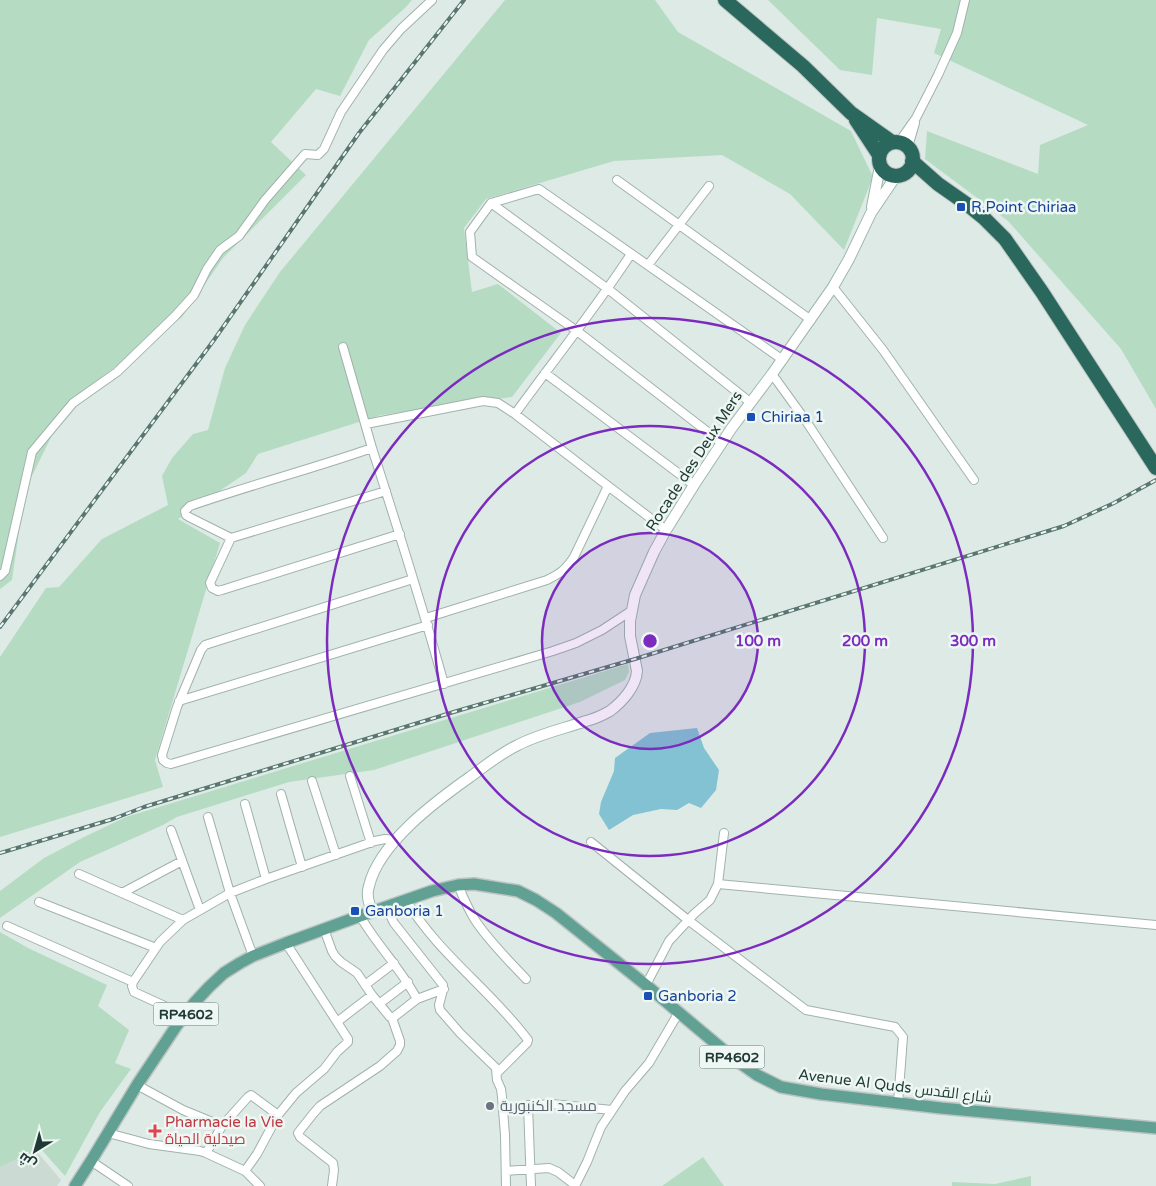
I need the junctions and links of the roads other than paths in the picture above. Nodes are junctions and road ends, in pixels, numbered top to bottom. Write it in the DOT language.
graph roads {
  1 [pos="432,0"];
  2 [pos="725,0"];
  3 [pos="965,0"];
  4 [pos="851,113"];
  5 [pos="900,144"];
  6 [pos="880,161"];
  7 [pos="912,161"];
  8 [pos="900,175"];
  9 [pos="617,180"];
  10 [pos="938,184"];
  11 [pos="709,186"];
  12 [pos="491,204"];
  13 [pos="871,213"];
  14 [pos="679,224"];
  15 [pos="631,254"];
  16 [pos="648,266"];
  17 [pos="833,287"];
  18 [pos="608,289"];
  19 [pos="811,320"];
  20 [pos="576,331"];
  21 [pos="343,347"];
  22 [pos="783,360"];
  23 [pos="545,373"];
  24 [pos="772,374"];
  25 [pos="751,402"];
  26 [pos="515,414"];
  27 [pos="366,424"];
  28 [pos="722,443"];
  29 [pos="372,448"];
  30 [pos="1155,466"];
  31 [pos="974,480"];
  32 [pos="694,485"];
  33 [pos="608,486"];
  34 [pos="386,491"];
  35 [pos="666,530"];
  36 [pos="400,534"];
  37 [pos="231,538"];
  38 [pos="883,538"];
  39 [pos="0,576"];
  40 [pos="413,580"];
  41 [pos="631,611"];
  42 [pos="427,621"];
  43 [pos="444,684"];
  44 [pos="179,701"];
  45 [pos="350,776"];
  46 [pos="312,781"];
  47 [pos="281,794"];
  48 [pos="245,804"];
  49 [pos="208,817"];
  50 [pos="171,830"];
  51 [pos="724,833"];
  52 [pos="397,840"];
  53 [pos="591,842"];
  54 [pos="370,843"];
  55 [pos="336,855"];
  56 [pos="182,861"];
  57 [pos="302,866"];
  58 [pos="79,874"];
  59 [pos="266,879"];
  60 [pos="718,884"];
  61 [pos="458,885"];
  62 [pos="122,893"];
  63 [pos="230,893"];
  64 [pos="406,900"];
  65 [pos="39,902"];
  66 [pos="386,907"];
  67 [pos="200,910"];
  68 [pos="372,912"];
  69 [pos="360,916"];
  70 [pos="183,920"];
  71 [pos="688,920"];
  72 [pos="7,926"];
  73 [pos="1156,926"];
  74 [pos="324,929"];
  75 [pos="286,943"];
  76 [pos="156,948"];
  77 [pos="253,956"];
  78 [pos="394,962"];
  79 [pos="526,979"];
  80 [pos="133,982"];
  81 [pos="408,982"];
  82 [pos="646,985"];
  83 [pos="365,986"];
  84 [pos="444,989"];
  85 [pos="372,995"];
  86 [pos="417,999"];
  87 [pos="379,1004"];
  88 [pos="169,1008"];
  89 [pos="679,1012"];
  90 [pos="392,1018"];
  91 [pos="337,1022"];
  92 [pos="497,1073"];
  93 [pos="137,1085"];
  94 [pos="898,1103"];
  95 [pos="528,1105"];
  96 [pos="503,1108"];
  97 [pos="612,1110"];
  98 [pos="278,1115"];
  99 [pos="222,1126"];
  100 [pos="1156,1128"];
  101 [pos="108,1133"];
  102 [pos="206,1153"];
  103 [pos="91,1161"];
  104 [pos="530,1170"];
  105 [pos="245,1171"];
  106 [pos="506,1171"];
  107 [pos="75,1186"];
  108 [pos="128,1186"];
  109 [pos="260,1186"];
  110 [pos="332,1186"];
  111 [pos="506,1186"];
  112 [pos="531,1186"];
  113 [pos="575,1186"];
  1 -- 39 [label="street"];
  2 -- 4 [label="highway"];
  3 -- 5 [label="street"];
  4 -- 5 [label="highway"];
  4 -- 6 [label="highway"];
  5 -- 6 [label="highway"];
  5 -- 7 [label="highway"];
  6 -- 8 [label="highway"];
  6 -- 13 [label="main road, Rocade des Deux Mers"];
  7 -- 8 [label="highway"];
  7 -- 10 [label="highway"];
  8 -- 10 [label="highway"];
  8 -- 13 [label="main road, Rocade des Deux Mers"];
  9 -- 14 [label="street"];
  10 -- 30 [label="highway"];
  11 -- 14 [label="street"];
  12 -- 15 [label="street"];
  12 -- 18 [label="street"];
  12 -- 20 [label="street"];
  13 -- 17 [label="main road, Rocade des Deux Mers"];
  14 -- 16 [label="street"];
  14 -- 19 [label="street"];
  15 -- 16 [label="street"];
  15 -- 18 [label="street"];
  16 -- 22 [label="street"];
  17 -- 19 [label="main road, Rocade des Deux Mers"];
  17 -- 31 [label="street"];
  18 -- 20 [label="street"];
  18 -- 25 [label="street"];
  19 -- 22 [label="main road, Rocade des Deux Mers"];
  20 -- 23 [label="street"];
  20 -- 28 [label="street"];
  21 -- 27 [label="street"];
  22 -- 24 [label="main road, Rocade des Deux Mers"];
  23 -- 26 [label="street"];
  23 -- 32 [label="street"];
  24 -- 25 [label="main road, Rocade des Deux Mers"];
  24 -- 38 [label="street"];
  25 -- 28 [label="main road, Rocade des Deux Mers"];
  26 -- 27 [label="street"];
  26 -- 33 [label="street"];
  27 -- 29 [label="street"];
  28 -- 32 [label="main road, Rocade des Deux Mers"];
  29 -- 34 [label="street"];
  29 -- 37 [label="street"];
  32 -- 35 [label="main road, Rocade des Deux Mers"];
  33 -- 35 [label="street"];
  33 -- 42 [label="street"];
  34 -- 36 [label="street"];
  34 -- 37 [label="street"];
  35 -- 41 [label="main road, Rocade des Deux Mers"];
  36 -- 37 [label="street"];
  36 -- 40 [label="street"];
  40 -- 42 [label="street"];
  40 -- 44 [label="street"];
  41 -- 43 [label="street"];
  41 -- 52 [label="main road, Rocade des Deux Mers"];
  42 -- 43 [label="street"];
  42 -- 44 [label="street"];
  43 -- 44 [label="street"];
  45 -- 54 [label="street"];
  46 -- 55 [label="street"];
  47 -- 57 [label="street"];
  48 -- 59 [label="street"];
  49 -- 63 [label="street"];
  50 -- 56 [label="street"];
  51 -- 60 [label="street"];
  52 -- 54 [label="street"];
  52 -- 68 [label="main road, Rocade des Deux Mers"];
  53 -- 71 [label="street"];
  54 -- 55 [label="street"];
  55 -- 57 [label="street"];
  56 -- 62 [label="street"];
  56 -- 67 [label="street"];
  57 -- 59 [label="street"];
  58 -- 62 [label="street"];
  59 -- 63 [label="street"];
  60 -- 71 [label="street"];
  60 -- 73 [label="street"];
  61 -- 64 [label="main road, Avenue Al Quds شارع القدس / RP4602"];
  61 -- 79 [label="street"];
  61 -- 82 [label="main road, Avenue Al Quds شارع القدس / RP4602"];
  62 -- 70 [label="street"];
  63 -- 67 [label="street"];
  63 -- 77 [label="street"];
  64 -- 66 [label="main road, Avenue Al Quds شارع القدس / RP4602"];
  64 -- 92 [label="street"];
  65 -- 76 [label="street"];
  66 -- 68 [label="main road, Avenue Al Quds شارع القدس / RP4602"];
  66 -- 84 [label="street"];
  67 -- 70 [label="street"];
  68 -- 69 [label="main road, Avenue Al Quds شارع القدس / RP4602"];
  69 -- 74 [label="main road, Avenue Al Quds شارع القدس / RP4602"];
  69 -- 78 [label="street"];
  70 -- 76 [label="street"];
  71 -- 82 [label="street"];
  71 -- 94 [label="street"];
  72 -- 80 [label="street"];
  74 -- 75 [label="main road, Avenue Al Quds شارع القدس / RP4602"];
  74 -- 83 [label="street"];
  75 -- 77 [label="main road, Avenue Al Quds شارع القدس / RP4602"];
  75 -- 91 [label="street"];
  76 -- 80 [label="street"];
  77 -- 93 [label="main road, Avenue Al Quds شارع القدس / RP4602"];
  78 -- 81 [label="street"];
  78 -- 83 [label="street"];
  80 -- 88 [label="street"];
  81 -- 86 [label="street"];
  81 -- 87 [label="street"];
  82 -- 89 [label="main road, Avenue Al Quds شارع القدس / RP4602"];
  83 -- 85 [label="street"];
  84 -- 86 [label="street"];
  84 -- 92 [label="street"];
  85 -- 87 [label="street"];
  85 -- 91 [label="street"];
  86 -- 90 [label="street"];
  87 -- 90 [label="street"];
  89 -- 94 [label="main road, Avenue Al Quds شارع القدس / RP4602"];
  89 -- 97 [label="street"];
  90 -- 110 [label="street"];
  91 -- 98 [label="street"];
  92 -- 96 [label="street"];
  93 -- 99 [label="street"];
  93 -- 101 [label="main road, Avenue Al Quds شارع القدس / RP4602"];
  94 -- 100 [label="main road, Avenue Al Quds شارع القدس / RP4602"];
  95 -- 96 [label="street"];
  95 -- 97 [label="street"];
  95 -- 104 [label="street"];
  96 -- 106 [label="street"];
  97 -- 113 [label="street"];
  98 -- 99 [label="street"];
  98 -- 105 [label="street"];
  99 -- 102 [label="street"];
  101 -- 102 [label="street"];
  101 -- 103 [label="main road, Avenue Al Quds شارع القدس / RP4602"];
  102 -- 105 [label="street"];
  103 -- 107 [label="main road, Avenue Al Quds شارع القدس / RP4602"];
  103 -- 108 [label="street"];
  104 -- 106 [label="street"];
  104 -- 112 [label="street"];
  104 -- 113 [label="street"];
  105 -- 109 [label="street"];
  106 -- 111 [label="street"];
}
